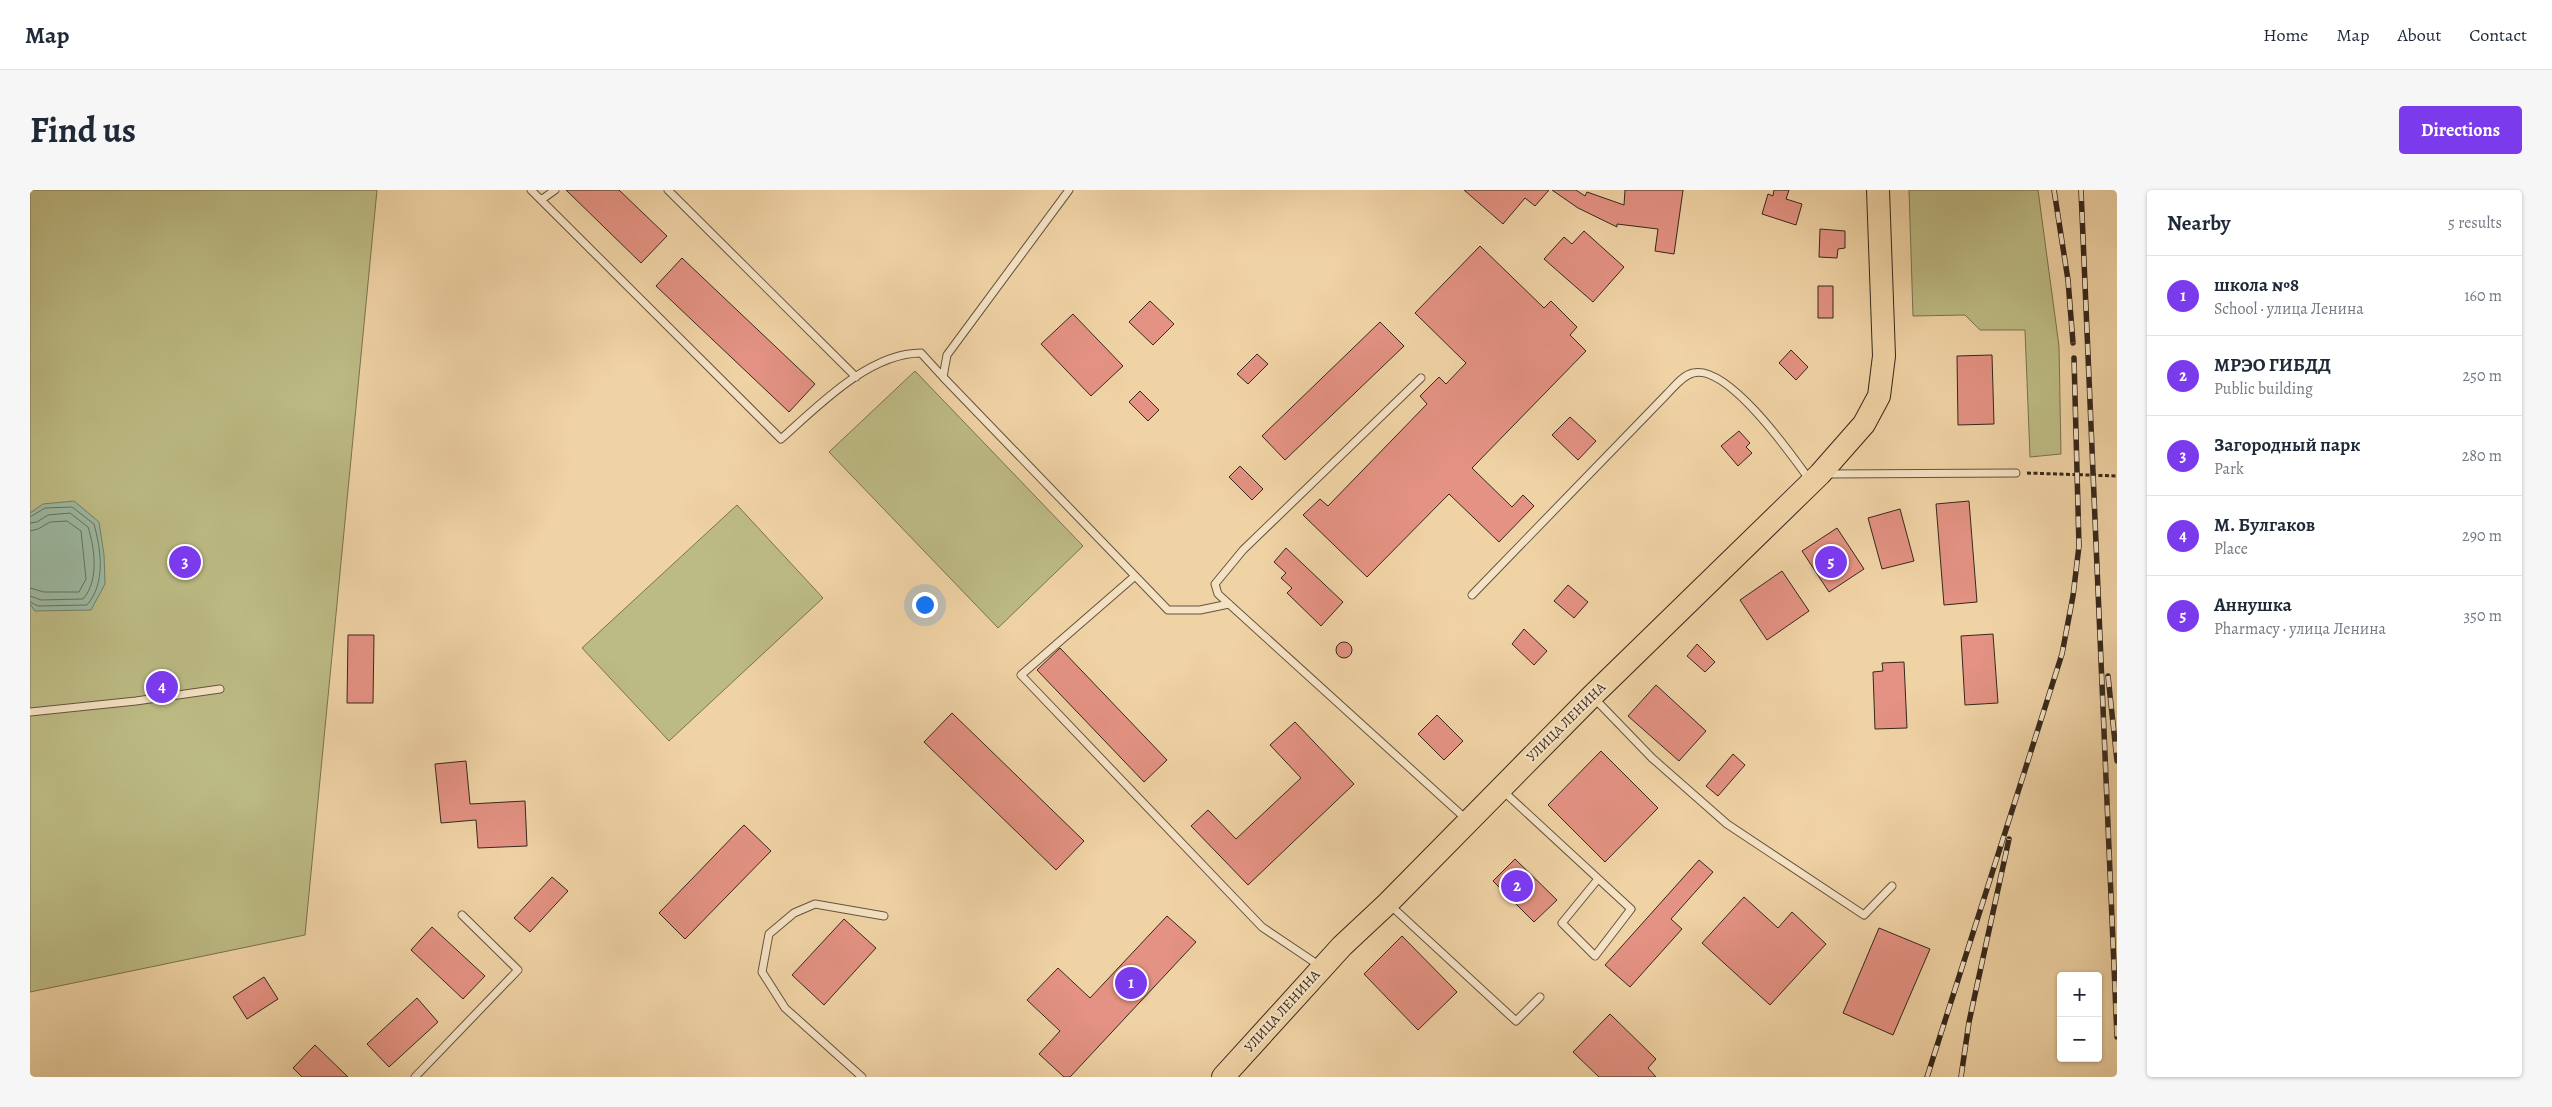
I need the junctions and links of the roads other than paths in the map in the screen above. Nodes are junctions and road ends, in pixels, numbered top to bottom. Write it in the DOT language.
graph roads {
  1 [pos="531,190"];
  2 [pos="555,190"];
  3 [pos="668,190"];
  4 [pos="1069,190"];
  5 [pos="1878,190"];
  6 [pos="541,200"];
  7 [pos="856,377"];
  8 [pos="943,377"];
  9 [pos="1421,378"];
  10 [pos="2016,473"];
  11 [pos="1816,478"];
  12 [pos="1135,576"];
  13 [pos="1472,595"];
  14 [pos="1230,604"];
  15 [pos="220,689"];
  16 [pos="1592,696"];
  17 [pos="30,712"];
  18 [pos="1500,788"];
  19 [pos="1468,821"];
  20 [pos="1598,879"];
  21 [pos="1892,886"];
  22 [pos="1388,903"];
  23 [pos="462,915"];
  24 [pos="884,916"];
  25 [pos="1322,968"];
  26 [pos="1540,997"];
  27 [pos="415,1077"];
  28 [pos="862,1077"];
  29 [pos="1222,1077"];
  1 -- 6 [label="lane"];
  2 -- 6 [label="lane"];
  3 -- 7 [label="lane"];
  4 -- 8 [label="lane"];
  5 -- 11 [label="main road, УЛИЦА ЛЕНИНА"];
  6 -- 7 [label="lane"];
  7 -- 8 [label="lane"];
  8 -- 12 [label="lane"];
  9 -- 14 [label="lane"];
  10 -- 11 [label="lane"];
  11 -- 13 [label="lane"];
  11 -- 16 [label="main road, УЛИЦА ЛЕНИНА"];
  12 -- 14 [label="lane"];
  12 -- 25 [label="lane"];
  14 -- 19 [label="lane"];
  15 -- 17 [label="lane"];
  16 -- 18 [label="main road, УЛИЦА ЛЕНИНА"];
  16 -- 21 [label="lane"];
  18 -- 19 [label="main road, УЛИЦА ЛЕНИНА"];
  18 -- 20 [label="lane"];
  19 -- 22 [label="main road, УЛИЦА ЛЕНИНА"];
  20 -- 20 [label="lane"];
  22 -- 25 [label="main road, УЛИЦА ЛЕНИНА"];
  22 -- 26 [label="lane"];
  23 -- 27 [label="lane"];
  24 -- 28 [label="lane"];
  25 -- 29 [label="main road, УЛИЦА ЛЕНИНА"];
}
